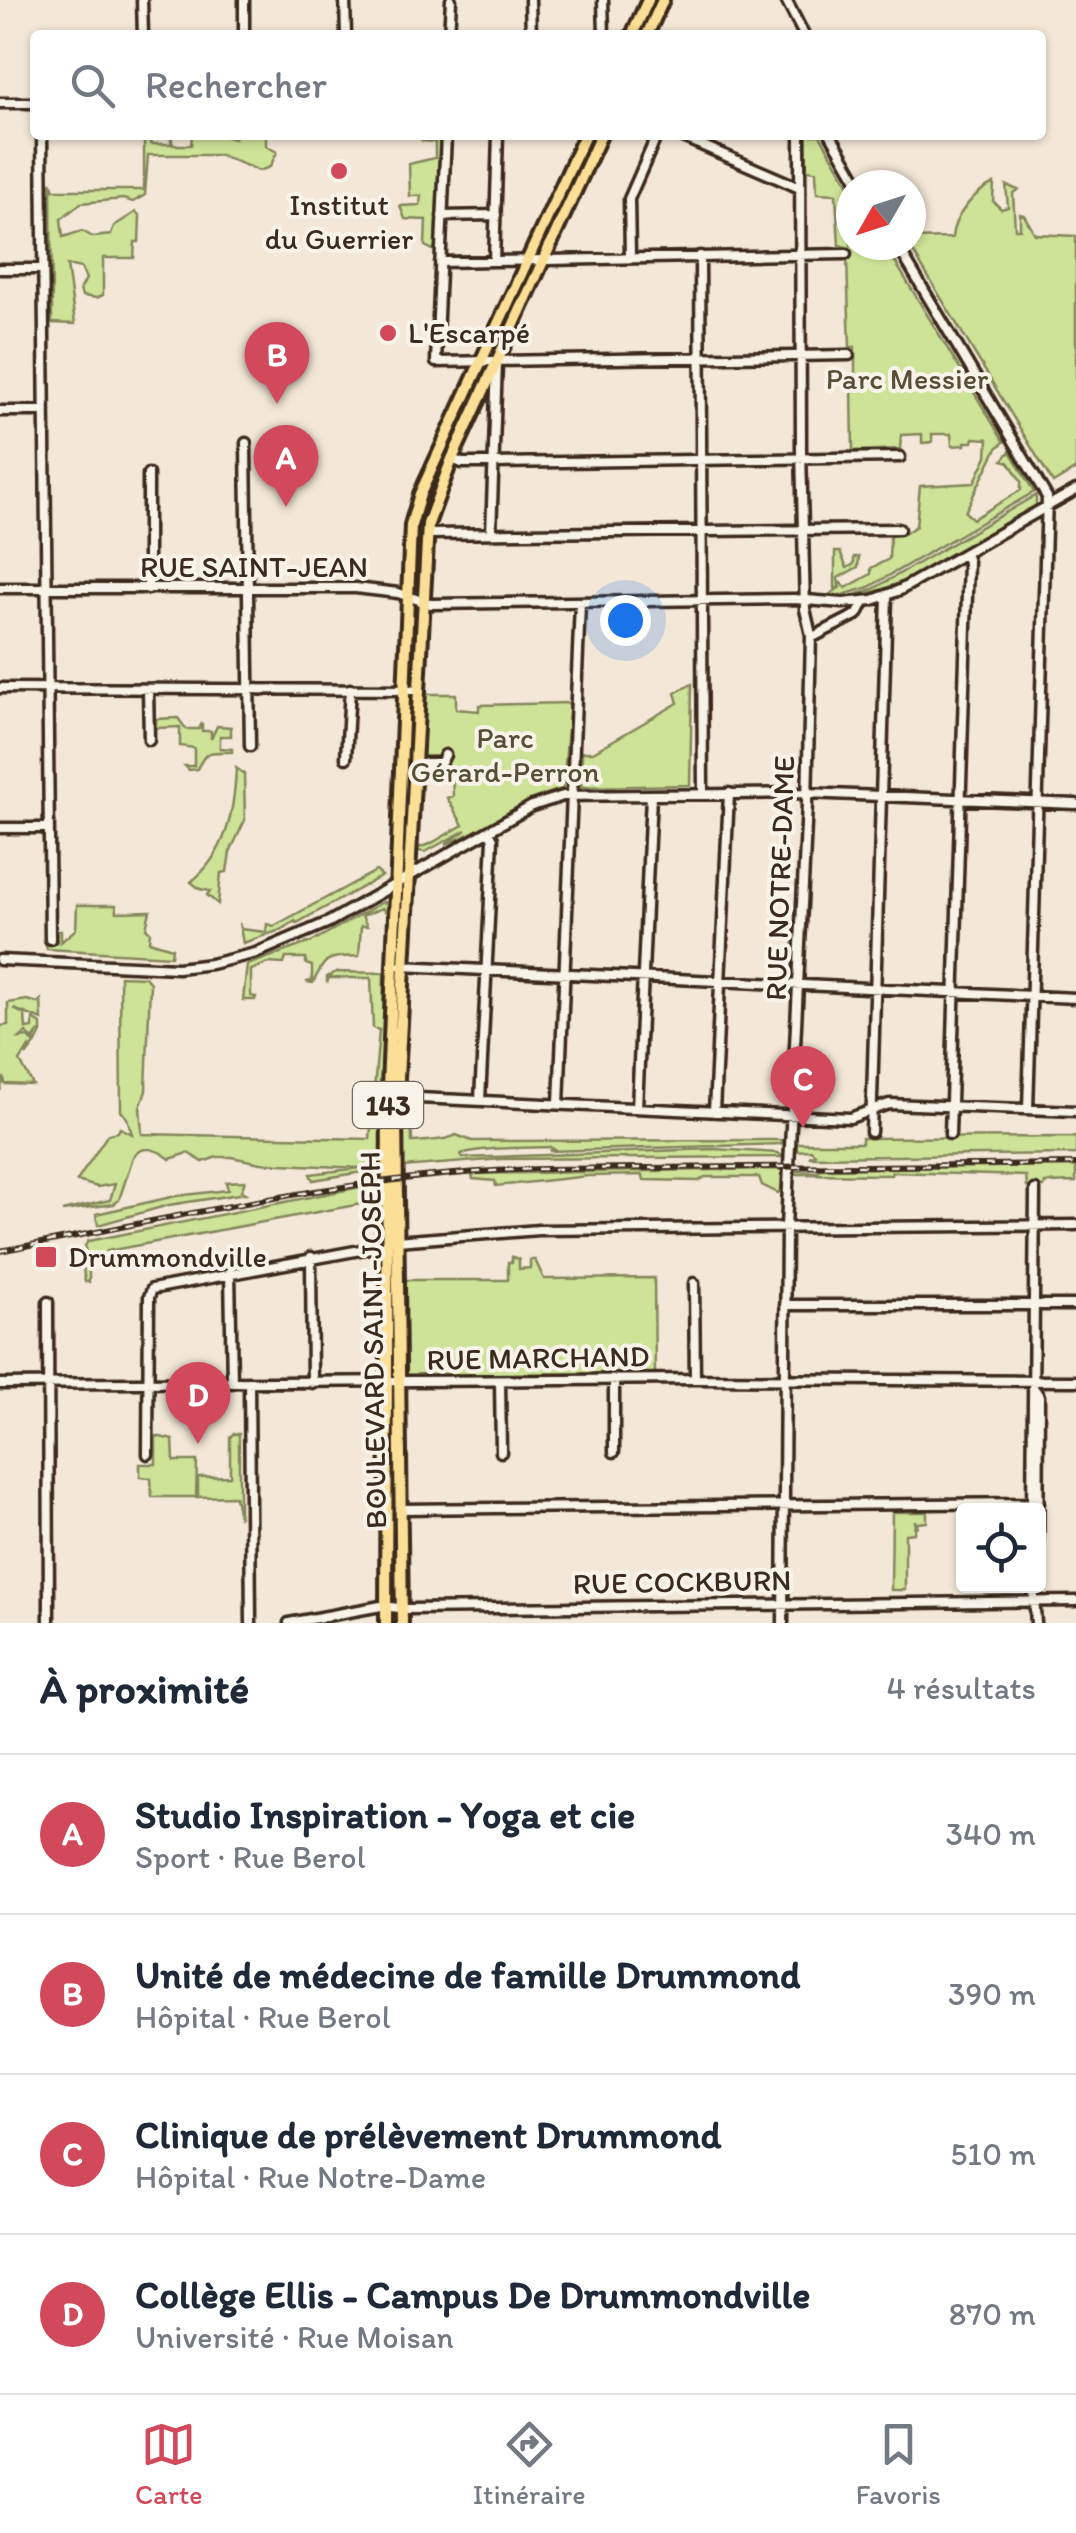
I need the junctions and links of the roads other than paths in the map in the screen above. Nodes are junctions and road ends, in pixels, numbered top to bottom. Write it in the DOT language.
graph roads {
  1 [pos="142,0"];
  2 [pos="244,0"];
  3 [pos="346,0"];
  4 [pos="450,0"];
  5 [pos="530,0"];
  6 [pos="603,0"];
  7 [pos="648,0"];
  8 [pos="663,0"];
  9 [pos="786,0"];
  10 [pos="143,30"];
  11 [pos="244,30"];
  12 [pos="346,30"];
  13 [pos="449,30"];
  14 [pos="531,30"];
  15 [pos="604,30"];
  16 [pos="634,30"];
  17 [pos="649,30"];
  18 [pos="801,30"];
  19 [pos="0,103"];
  20 [pos="30,103"];
  21 [pos="42,140"];
  22 [pos="446,140"];
  23 [pos="498,140"];
  24 [pos="583,140"];
  25 [pos="599,140"];
  26 [pos="655,140"];
  27 [pos="690,140"];
  28 [pos="800,140"];
  29 [pos="834,140"];
  30 [pos="851,170"];
  31 [pos="800,188"];
  32 [pos="496,215"];
  33 [pos="442,216"];
  34 [pos="801,254"];
  35 [pos="836,254"];
  36 [pos="630,256"];
  37 [pos="700,256"];
  38 [pos="544,258"];
  39 [pos="528,260"];
  40 [pos="905,260"];
  41 [pos="494,261"];
  42 [pos="440,262"];
  43 [pos="0,269"];
  44 [pos="44,269"];
  45 [pos="849,355"];
  46 [pos="801,356"];
  47 [pos="700,358"];
  48 [pos="497,360"];
  49 [pos="481,362"];
  50 [pos="0,411"];
  51 [pos="44,411"];
  52 [pos="246,443"];
  53 [pos="900,457"];
  54 [pos="802,458"];
  55 [pos="452,459"];
  56 [pos="700,460"];
  57 [pos="493,463"];
  58 [pos="148,474"];
  59 [pos="1076,490"];
  60 [pos="1048,506"];
  61 [pos="899,529"];
  62 [pos="700,530"];
  63 [pos="804,530"];
  64 [pos="427,534"];
  65 [pos="491,534"];
  66 [pos="965,554"];
  67 [pos="0,588"];
  68 [pos="46,588"];
  69 [pos="148,588"];
  70 [pos="248,589"];
  71 [pos="887,596"];
  72 [pos="408,597"];
  73 [pos="700,601"];
  74 [pos="805,601"];
  75 [pos="423,602"];
  76 [pos="864,602"];
  77 [pos="580,603"];
  78 [pos="811,638"];
  79 [pos="0,688"];
  80 [pos="47,688"];
  81 [pos="148,688"];
  82 [pos="249,688"];
  83 [pos="350,690"];
  84 [pos="404,690"];
  85 [pos="418,690"];
  86 [pos="149,740"];
  87 [pos="250,746"];
  88 [pos="445,755"];
  89 [pos="346,758"];
  90 [pos="414,763"];
  91 [pos="806,793"];
  92 [pos="703,794"];
  93 [pos="729,794"];
  94 [pos="573,795"];
  95 [pos="651,795"];
  96 [pos="883,796"];
  97 [pos="960,799"];
  98 [pos="1037,803"];
  99 [pos="1076,804"];
  100 [pos="0,828"];
  101 [pos="48,828"];
  102 [pos="489,831"];
  103 [pos="411,875"];
  104 [pos="396,884"];
  105 [pos="50,938"];
  106 [pos="1,960"];
  107 [pos="391,965"];
  108 [pos="405,967"];
  109 [pos="486,972"];
  110 [pos="565,975"];
  111 [pos="643,979"];
  112 [pos="721,983"];
  113 [pos="798,986"];
  114 [pos="877,990"];
  115 [pos="955,993"];
  116 [pos="1032,997"];
  117 [pos="1076,998"];
  118 [pos="397,1097"];
  119 [pos="480,1100"];
  120 [pos="559,1104"];
  121 [pos="952,1107"];
  122 [pos="637,1108"];
  123 [pos="1028,1109"];
  124 [pos="872,1110"];
  125 [pos="1076,1111"];
  126 [pos="714,1112"];
  127 [pos="792,1115"];
  128 [pos="871,1132"];
  129 [pos="950,1134"];
  130 [pos="1036,1190"];
  131 [pos="1076,1225"];
  132 [pos="1035,1226"];
  133 [pos="786,1227"];
  134 [pos="392,1243"];
  135 [pos="312,1257"];
  136 [pos="230,1272"];
  137 [pos="694,1283"];
  138 [pos="48,1302"];
  139 [pos="1035,1305"];
  140 [pos="1076,1305"];
  141 [pos="785,1306"];
  142 [pos="695,1378"];
  143 [pos="614,1380"];
  144 [pos="783,1380"];
  145 [pos="500,1381"];
  146 [pos="1076,1381"];
  147 [pos="249,1382"];
  148 [pos="312,1382"];
  149 [pos="384,1382"];
  150 [pos="399,1382"];
  151 [pos="148,1383"];
  152 [pos="232,1383"];
  153 [pos="0,1384"];
  154 [pos="48,1384"];
  155 [pos="1035,1386"];
  156 [pos="501,1452"];
  157 [pos="614,1452"];
  158 [pos="148,1454"];
  159 [pos="1034,1503"];
  160 [pos="782,1505"];
  161 [pos="956,1505"];
  162 [pos="399,1509"];
  163 [pos="1046,1592"];
  164 [pos="969,1593"];
  165 [pos="1036,1593"];
  166 [pos="1076,1600"];
  167 [pos="783,1604"];
  168 [pos="386,1606"];
  169 [pos="402,1608"];
  170 [pos="49,1623"];
  171 [pos="251,1623"];
  172 [pos="290,1623"];
  173 [pos="386,1623"];
  174 [pos="402,1623"];
  175 [pos="783,1623"];
  176 [pos="1036,1623"];
  1 -- 10 [label="street"];
  2 -- 11 [label="street"];
  3 -- 12 [label="street"];
  4 -- 13 [label="street"];
  5 -- 14 [label="street"];
  6 -- 15 [label="street"];
  7 -- 16 [label="main road"];
  8 -- 17 [label="main road"];
  9 -- 18 [label="street"];
  19 -- 20 [label="street"];
  21 -- 44 [label="street"];
  22 -- 33 [label="street"];
  23 -- 32 [label="street"];
  24 -- 39 [label="main road, BOULEVARD SAINT-JOSEPH / 143"];
  25 -- 38 [label="main road, BOULEVARD SAINT-JOSEPH / 143"];
  26 -- 36 [label="street"];
  27 -- 31 [label="street"];
  28 -- 31 [label="street, RUE NOTRE-DAME"];
  29 -- 30 [label="street"];
  31 -- 34 [label="street, RUE NOTRE-DAME"];
  32 -- 33 [label="street"];
  32 -- 41 [label="street"];
  33 -- 42 [label="street"];
  34 -- 35 [label="street"];
  34 -- 37 [label="street"];
  34 -- 46 [label="street, RUE NOTRE-DAME"];
  36 -- 37 [label="street"];
  36 -- 38 [label="street"];
  37 -- 47 [label="street"];
  38 -- 39 [label="street"];
  38 -- 48 [label="main road, BOULEVARD SAINT-JOSEPH / 143"];
  39 -- 41 [label="street"];
  39 -- 49 [label="main road, BOULEVARD SAINT-JOSEPH / 143"];
  40 -- 60 [label="street"];
  41 -- 42 [label="street"];
  42 -- 49 [label="street"];
  43 -- 44 [label="street"];
  44 -- 51 [label="street"];
  45 -- 46 [label="street"];
  46 -- 47 [label="street"];
  46 -- 54 [label="street, RUE NOTRE-DAME"];
  47 -- 48 [label="street"];
  47 -- 56 [label="street"];
  48 -- 49 [label="street"];
  48 -- 55 [label="main road, BOULEVARD SAINT-JOSEPH / 143"];
  48 -- 57 [label="street"];
  49 -- 72 [label="main road, BOULEVARD SAINT-JOSEPH / 143"];
  50 -- 51 [label="street"];
  51 -- 68 [label="street"];
  52 -- 70 [label="street"];
  53 -- 54 [label="street"];
  54 -- 56 [label="street"];
  54 -- 63 [label="street, RUE NOTRE-DAME"];
  55 -- 57 [label="street"];
  55 -- 64 [label="main road, BOULEVARD SAINT-JOSEPH / 143"];
  56 -- 57 [label="street"];
  56 -- 62 [label="street"];
  57 -- 65 [label="street"];
  58 -- 69 [label="street"];
  59 -- 60 [label="street, RUE SAINT-JEAN"];
  60 -- 66 [label="street, RUE SAINT-JEAN"];
  60 -- 98 [label="street"];
  61 -- 63 [label="street"];
  62 -- 63 [label="street"];
  62 -- 65 [label="street"];
  62 -- 73 [label="street"];
  63 -- 74 [label="street, RUE NOTRE-DAME"];
  64 -- 65 [label="street"];
  64 -- 75 [label="main road, BOULEVARD SAINT-JOSEPH / 143"];
  66 -- 71 [label="street, RUE SAINT-JEAN"];
  66 -- 97 [label="street"];
  67 -- 68 [label="street, RUE SAINT-JEAN"];
  68 -- 69 [label="street, RUE SAINT-JEAN"];
  68 -- 80 [label="street"];
  69 -- 70 [label="street, RUE SAINT-JEAN"];
  70 -- 72 [label="street, RUE SAINT-JEAN"];
  70 -- 82 [label="street"];
  71 -- 76 [label="street, RUE SAINT-JEAN"];
  71 -- 96 [label="street"];
  72 -- 75 [label="street, RUE SAINT-JEAN"];
  72 -- 84 [label="main road, BOULEVARD SAINT-JOSEPH / 143"];
  73 -- 74 [label="street, RUE SAINT-JEAN"];
  73 -- 77 [label="street, RUE SAINT-JEAN"];
  73 -- 92 [label="street"];
  74 -- 76 [label="street, RUE SAINT-JEAN"];
  74 -- 78 [label="street, RUE NOTRE-DAME"];
  75 -- 77 [label="street, RUE SAINT-JEAN"];
  75 -- 85 [label="main road, BOULEVARD SAINT-JOSEPH / 143"];
  76 -- 78 [label="street"];
  77 -- 94 [label="street"];
  78 -- 91 [label="street, RUE NOTRE-DAME"];
  79 -- 80 [label="street"];
  80 -- 81 [label="street"];
  80 -- 101 [label="street"];
  81 -- 82 [label="street"];
  81 -- 86 [label="street"];
  82 -- 83 [label="street"];
  82 -- 87 [label="street"];
  83 -- 84 [label="street"];
  83 -- 89 [label="street"];
  84 -- 85 [label="street"];
  84 -- 104 [label="main road, BOULEVARD SAINT-JOSEPH / 143"];
  85 -- 90 [label="main road, BOULEVARD SAINT-JOSEPH / 143"];
  88 -- 90 [label="street"];
  90 -- 103 [label="main road, BOULEVARD SAINT-JOSEPH / 143"];
  91 -- 93 [label="street"];
  91 -- 96 [label="street"];
  91 -- 113 [label="street, RUE NOTRE-DAME"];
  92 -- 93 [label="street"];
  92 -- 95 [label="street"];
  93 -- 112 [label="street"];
  94 -- 95 [label="street"];
  94 -- 102 [label="street"];
  94 -- 110 [label="street"];
  95 -- 111 [label="street"];
  96 -- 97 [label="street"];
  96 -- 114 [label="street"];
  97 -- 98 [label="street"];
  97 -- 115 [label="street"];
  98 -- 99 [label="street"];
  98 -- 116 [label="street"];
  100 -- 101 [label="street"];
  101 -- 105 [label="street"];
  102 -- 103 [label="street"];
  102 -- 109 [label="street"];
  103 -- 104 [label="street"];
  103 -- 108 [label="main road, BOULEVARD SAINT-JOSEPH / 143"];
  104 -- 106 [label="street"];
  104 -- 107 [label="main road, BOULEVARD SAINT-JOSEPH / 143"];
  107 -- 108 [label="street"];
  107 -- 134 [label="main road, BOULEVARD SAINT-JOSEPH / 143"];
  108 -- 109 [label="street"];
  108 -- 118 [label="main road, BOULEVARD SAINT-JOSEPH / 143"];
  109 -- 110 [label="street"];
  109 -- 119 [label="street"];
  110 -- 111 [label="street"];
  110 -- 120 [label="street"];
  111 -- 112 [label="street"];
  111 -- 122 [label="street"];
  112 -- 113 [label="street"];
  112 -- 126 [label="street"];
  113 -- 114 [label="street"];
  113 -- 127 [label="street, RUE NOTRE-DAME"];
  114 -- 115 [label="street"];
  114 -- 124 [label="street"];
  115 -- 116 [label="street"];
  115 -- 121 [label="street"];
  116 -- 117 [label="street"];
  116 -- 123 [label="street"];
  118 -- 119 [label="street"];
  118 -- 134 [label="main road, BOULEVARD SAINT-JOSEPH / 143"];
  119 -- 120 [label="street"];
  120 -- 122 [label="street"];
  121 -- 123 [label="street"];
  121 -- 124 [label="street"];
  121 -- 129 [label="street"];
  122 -- 126 [label="street"];
  123 -- 125 [label="street"];
  124 -- 127 [label="street"];
  124 -- 128 [label="street"];
  126 -- 127 [label="street"];
  127 -- 133 [label="street, RUE NOTRE-DAME"];
  130 -- 132 [label="street"];
  131 -- 132 [label="street"];
  132 -- 133 [label="street"];
  132 -- 139 [label="street"];
  133 -- 134 [label="street"];
  133 -- 141 [label="street, RUE NOTRE-DAME"];
  134 -- 135 [label="street"];
  134 -- 149 [label="main road, BOULEVARD SAINT-JOSEPH / 143"];
  134 -- 150 [label="main road, BOULEVARD SAINT-JOSEPH / 143"];
  135 -- 136 [label="street"];
  135 -- 148 [label="street"];
  136 -- 151 [label="street"];
  136 -- 152 [label="street"];
  137 -- 142 [label="street"];
  138 -- 154 [label="street"];
  139 -- 140 [label="street"];
  139 -- 141 [label="street"];
  139 -- 155 [label="street"];
  141 -- 144 [label="street, RUE NOTRE-DAME"];
  142 -- 143 [label="street, RUE MARCHAND"];
  142 -- 144 [label="street, RUE MARCHAND"];
  143 -- 145 [label="street, RUE MARCHAND"];
  143 -- 157 [label="street"];
  144 -- 155 [label="street, RUE MARCHAND"];
  144 -- 160 [label="street, RUE NOTRE-DAME"];
  145 -- 150 [label="street, RUE MARCHAND"];
  145 -- 156 [label="street"];
  146 -- 155 [label="street, RUE MARCHAND"];
  147 -- 148 [label="street, RUE MARCHAND"];
  147 -- 152 [label="street, RUE MARCHAND"];
  147 -- 171 [label="street"];
  148 -- 149 [label="street, RUE MARCHAND"];
  149 -- 150 [label="street, RUE MARCHAND"];
  149 -- 168 [label="main road, BOULEVARD SAINT-JOSEPH / 143"];
  150 -- 162 [label="main road, BOULEVARD SAINT-JOSEPH / 143"];
  151 -- 152 [label="street, RUE MARCHAND"];
  151 -- 154 [label="street, RUE MARCHAND"];
  151 -- 158 [label="street"];
  153 -- 154 [label="street, RUE MARCHAND"];
  154 -- 170 [label="street"];
  155 -- 159 [label="street"];
  160 -- 161 [label="street"];
  160 -- 162 [label="street"];
  160 -- 167 [label="street, RUE NOTRE-DAME"];
  162 -- 169 [label="main road, BOULEVARD SAINT-JOSEPH / 143"];
  163 -- 166 [label="street, RUE COCKBURN"];
  164 -- 167 [label="street, RUE COCKBURN"];
  165 -- 176 [label="street"];
  167 -- 169 [label="street, RUE COCKBURN"];
  167 -- 175 [label="street, RUE NOTRE-DAME"];
  168 -- 169 [label="street, RUE COCKBURN"];
  168 -- 172 [label="street, RUE COCKBURN"];
  168 -- 173 [label="main road, BOULEVARD SAINT-JOSEPH / 143"];
  169 -- 174 [label="main road, BOULEVARD SAINT-JOSEPH / 143"];
}
